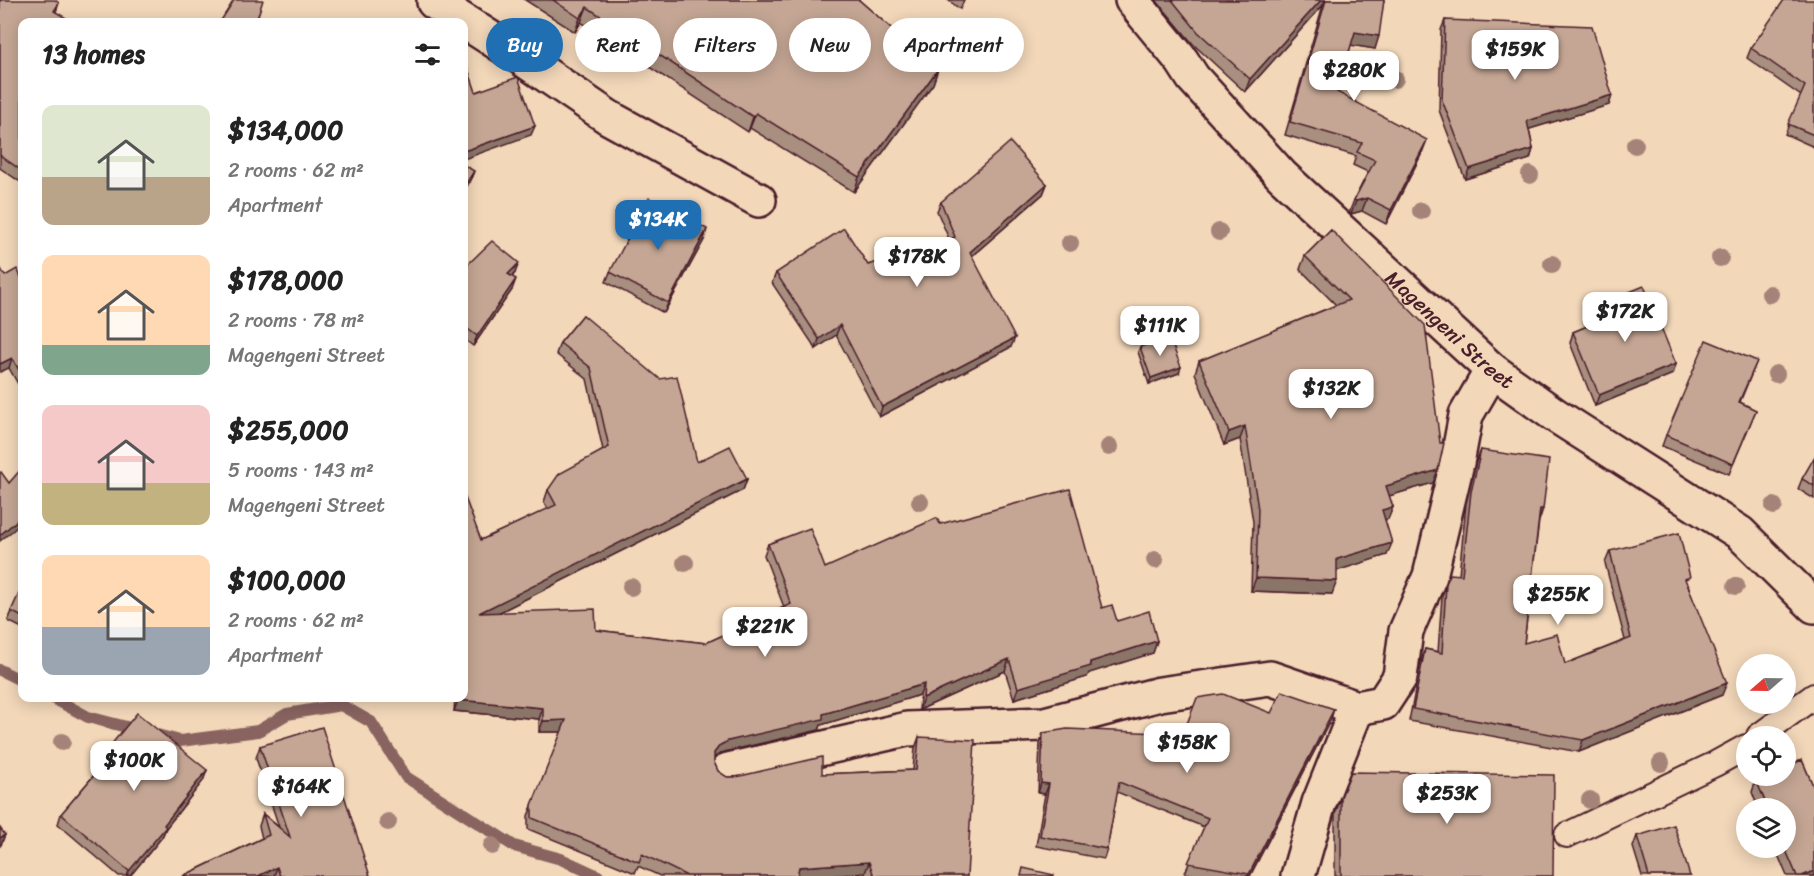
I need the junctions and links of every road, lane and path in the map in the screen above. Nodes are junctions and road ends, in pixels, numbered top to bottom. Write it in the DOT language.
graph roads {
  1 [pos="1132,0"];
  2 [pos="430,8"];
  3 [pos="448,18"];
  4 [pos="468,29"];
  5 [pos="759,200"];
  6 [pos="1492,370"];
  7 [pos="1814,606"];
  8 [pos="1814,696"];
  9 [pos="1357,708"];
  10 [pos="1773,726"];
  11 [pos="1736,752"];
  12 [pos="728,770"];
  13 [pos="1567,835"];
  14 [pos="1298,876"];
  1 -- 6 [label="street, Magengeni Street"];
  2 -- 3 [label="street"];
  4 -- 5 [label="street"];
  6 -- 7 [label="street, Magengeni Street"];
  6 -- 9 [label="street"];
  8 -- 10 [label="lane"];
  9 -- 12 [label="street"];
  9 -- 14 [label="street"];
  11 -- 13 [label="lane"];
}
